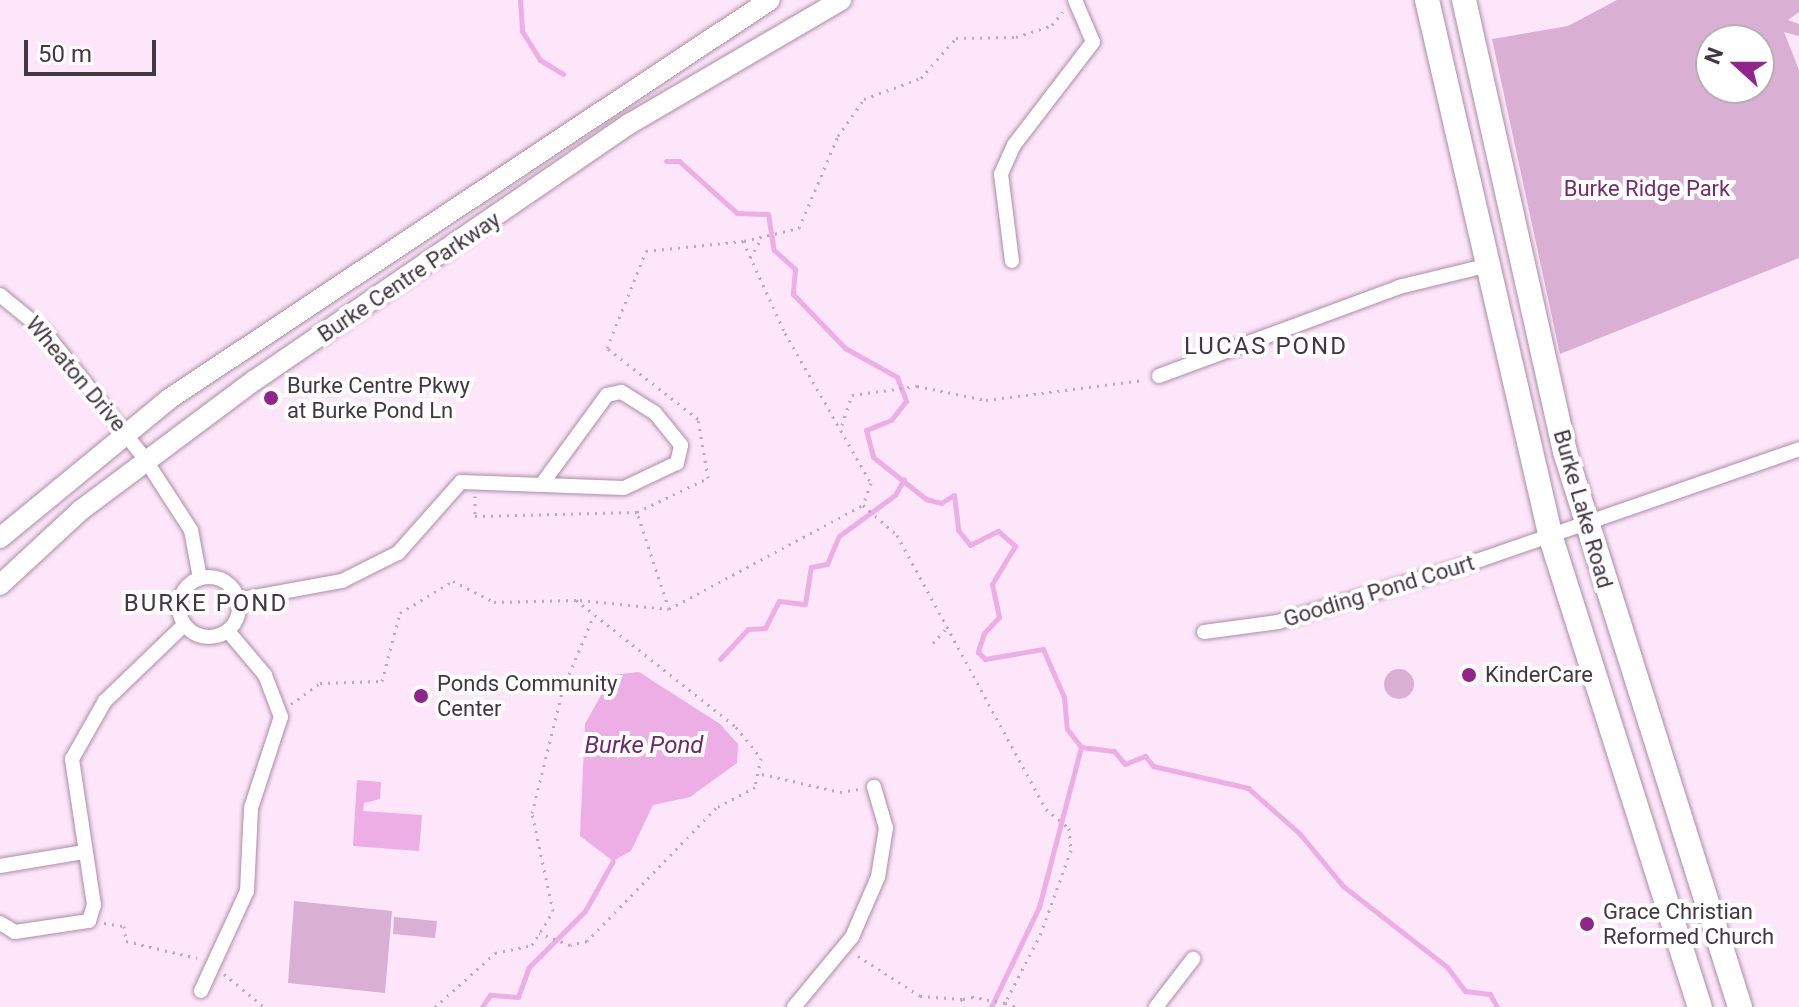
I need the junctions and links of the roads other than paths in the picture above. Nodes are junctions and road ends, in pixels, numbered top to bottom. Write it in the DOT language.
graph roads {
  1 [pos="770,0"];
  2 [pos="841,0"];
  3 [pos="1427,0"];
  4 [pos="1464,0"];
  5 [pos="1077,5"];
  6 [pos="1012,261"];
  7 [pos="1485,266"];
  8 [pos="0,295"];
  9 [pos="1159,376"];
  10 [pos="125,431"];
  11 [pos="1799,449"];
  12 [pos="145,459"];
  13 [pos="544,481"];
  14 [pos="1587,525"];
  15 [pos="0,538"];
  16 [pos="1551,538"];
  17 [pos="200,578"];
  18 [pos="0,585"];
  19 [pos="238,600"];
  20 [pos="184,625"];
  21 [pos="228,631"];
  22 [pos="1204,632"];
  23 [pos="874,787"];
  24 [pos="85,852"];
  25 [pos="0,866"];
  26 [pos="0,923"];
  27 [pos="1193,959"];
  28 [pos="201,991"];
  29 [pos="794,1007"];
  30 [pos="1156,1007"];
  31 [pos="1700,1007"];
  32 [pos="1740,1007"];
  1 -- 10 [label="main road, Burke Centre Parkway"];
  2 -- 12 [label="main road, Burke Centre Parkway"];
  3 -- 7 [label="main road, Burke Lake Road"];
  4 -- 14 [label="main road, Burke Lake Road"];
  5 -- 6 [label="street"];
  7 -- 9 [label="street"];
  7 -- 16 [label="main road, Burke Lake Road"];
  8 -- 10 [label="street, Wheaton Drive"];
  10 -- 12 [label="street, Wheaton Drive"];
  10 -- 15 [label="main road, Burke Centre Parkway"];
  11 -- 14 [label="street, Gooding Pond Court"];
  12 -- 17 [label="street, Wheaton Drive"];
  12 -- 18 [label="main road, Burke Centre Parkway"];
  13 -- 13 [label="street"];
  13 -- 19 [label="street"];
  14 -- 16 [label="street, Gooding Pond Court"];
  14 -- 32 [label="main road, Burke Lake Road"];
  16 -- 22 [label="street, Gooding Pond Court"];
  16 -- 31 [label="main road, Burke Lake Road"];
  17 -- 19 [label="street"];
  17 -- 20 [label="street"];
  19 -- 21 [label="street"];
  20 -- 21 [label="street"];
  20 -- 24 [label="street"];
  21 -- 28 [label="street"];
  23 -- 29 [label="street"];
  24 -- 25 [label="street"];
  24 -- 26 [label="street"];
  27 -- 30 [label="street"];
}
